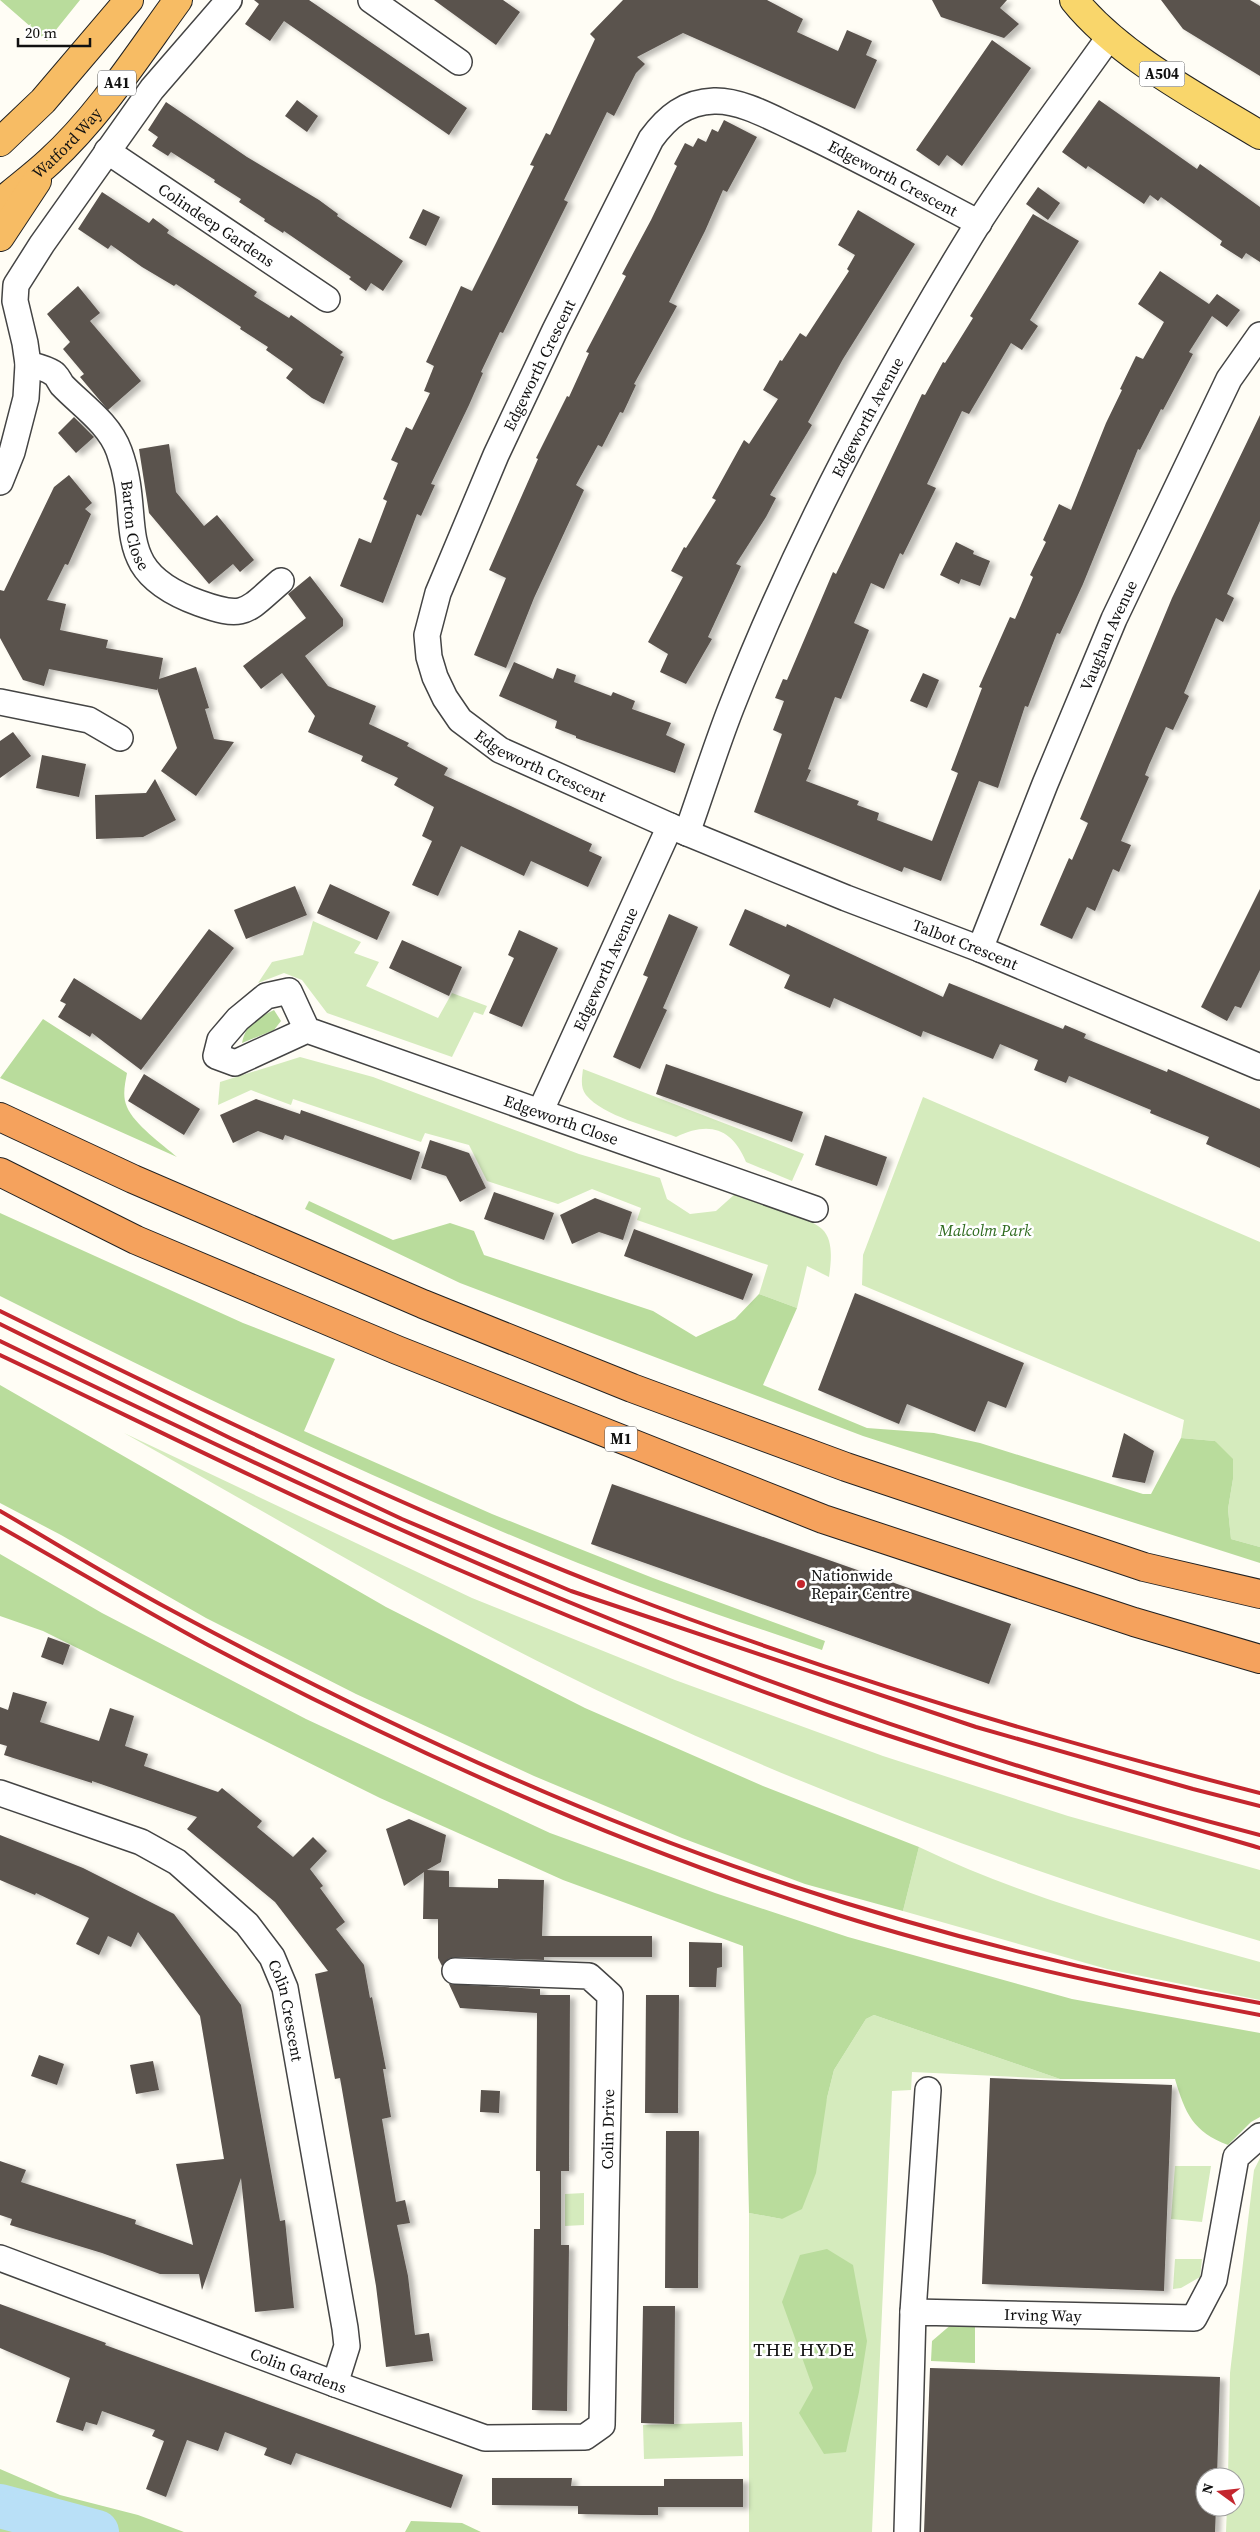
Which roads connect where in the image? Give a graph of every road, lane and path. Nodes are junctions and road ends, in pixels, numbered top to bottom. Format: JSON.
{"nodes":[{"id":1,"x":129,"y":0,"type":"edge"},
{"id":2,"x":178,"y":0,"type":"edge"},
{"id":3,"x":229,"y":0,"type":"edge"},
{"id":4,"x":371,"y":0,"type":"edge"},
{"id":5,"x":1074,"y":0,"type":"edge"},
{"id":6,"x":1110,"y":36,"type":"junction"},
{"id":7,"x":459,"y":62,"type":"dead end"},
{"id":8,"x":1260,"y":135,"type":"edge"},
{"id":9,"x":0,"y":142,"type":"edge"},
{"id":10,"x":107,"y":151,"type":"junction"},
{"id":11,"x":50,"y":161,"type":"junction"},
{"id":12,"x":0,"y":203,"type":"edge"},
{"id":13,"x":979,"y":223,"type":"junction"},
{"id":14,"x":0,"y":238,"type":"edge"},
{"id":15,"x":327,"y":299,"type":"dead end"},
{"id":16,"x":1260,"y":335,"type":"edge"},
{"id":17,"x":28,"y":364,"type":"junction"},
{"id":18,"x":0,"y":482,"type":"edge"},
{"id":19,"x":281,"y":581,"type":"dead end"},
{"id":20,"x":0,"y":702,"type":"edge"},
{"id":21,"x":120,"y":738,"type":"dead end"},
{"id":22,"x":678,"y":829,"type":"junction"},
{"id":23,"x":980,"y":948,"type":"junction"},
{"id":24,"x":307,"y":1030,"type":"dead end"},
{"id":25,"x":1260,"y":1067,"type":"edge"},
{"id":26,"x":541,"y":1110,"type":"junction"},
{"id":27,"x":0,"y":1117,"type":"edge"},
{"id":28,"x":0,"y":1172,"type":"edge"},
{"id":29,"x":816,"y":1209,"type":"dead end"},
{"id":30,"x":1260,"y":1594,"type":"edge"},
{"id":31,"x":1260,"y":1659,"type":"edge"},
{"id":32,"x":0,"y":1793,"type":"edge"},
{"id":33,"x":455,"y":1972,"type":"dead end"},
{"id":34,"x":928,"y":2090,"type":"dead end"},
{"id":35,"x":1260,"y":2136,"type":"edge"},
{"id":36,"x":0,"y":2258,"type":"edge"},
{"id":37,"x":913,"y":2312,"type":"junction"},
{"id":38,"x":335,"y":2384,"type":"junction"},
{"id":39,"x":602,"y":2425,"type":"joint"},
{"id":40,"x":906,"y":2532,"type":"edge"}],
"edges":[{"from":1,"to":9,"type":"highway","number":"A41"},
{"from":2,"to":11,"type":"highway","name":"Watford Way","number":"A41"},
{"from":3,"to":10,"type":"street"},
{"from":4,"to":7,"type":"street"},
{"from":5,"to":6,"type":"main road","number":"A504"},
{"from":6,"to":8,"type":"main road","number":"A504"},
{"from":6,"to":13,"type":"street","name":"Edgeworth Avenue"},
{"from":10,"to":15,"type":"street","name":"Colindeep Gardens"},
{"from":10,"to":17,"type":"street"},
{"from":11,"to":12,"type":"highway","name":"Watford Way","number":"A41"},
{"from":11,"to":14,"type":"highway"},
{"from":13,"to":22,"type":"street","name":"Edgeworth Avenue"},
{"from":13,"to":22,"type":"street","name":"Edgeworth Crescent"},
{"from":16,"to":23,"type":"street","name":"Vaughan Avenue"},
{"from":17,"to":18,"type":"street"},
{"from":17,"to":19,"type":"street","name":"Barton Close"},
{"from":20,"to":21,"type":"street"},
{"from":22,"to":23,"type":"street","name":"Talbot Crescent"},
{"from":22,"to":26,"type":"street","name":"Edgeworth Avenue"},
{"from":23,"to":25,"type":"street","name":"Talbot Crescent"},
{"from":24,"to":26,"type":"street","name":"Edgeworth Close"},
{"from":26,"to":29,"type":"street","name":"Edgeworth Close"},
{"from":27,"to":30,"type":"highway"},
{"from":28,"to":31,"type":"highway","number":"M1"},
{"from":32,"to":38,"type":"street","name":"Colin Crescent"},
{"from":33,"to":39,"type":"street","name":"Colin Drive"},
{"from":34,"to":37,"type":"street"},
{"from":35,"to":37,"type":"street","name":"Irving Way"},
{"from":36,"to":38,"type":"street","name":"Colin Gardens"},
{"from":37,"to":40,"type":"street"},
{"from":38,"to":39,"type":"street","name":"Colin Gardens"}]}
